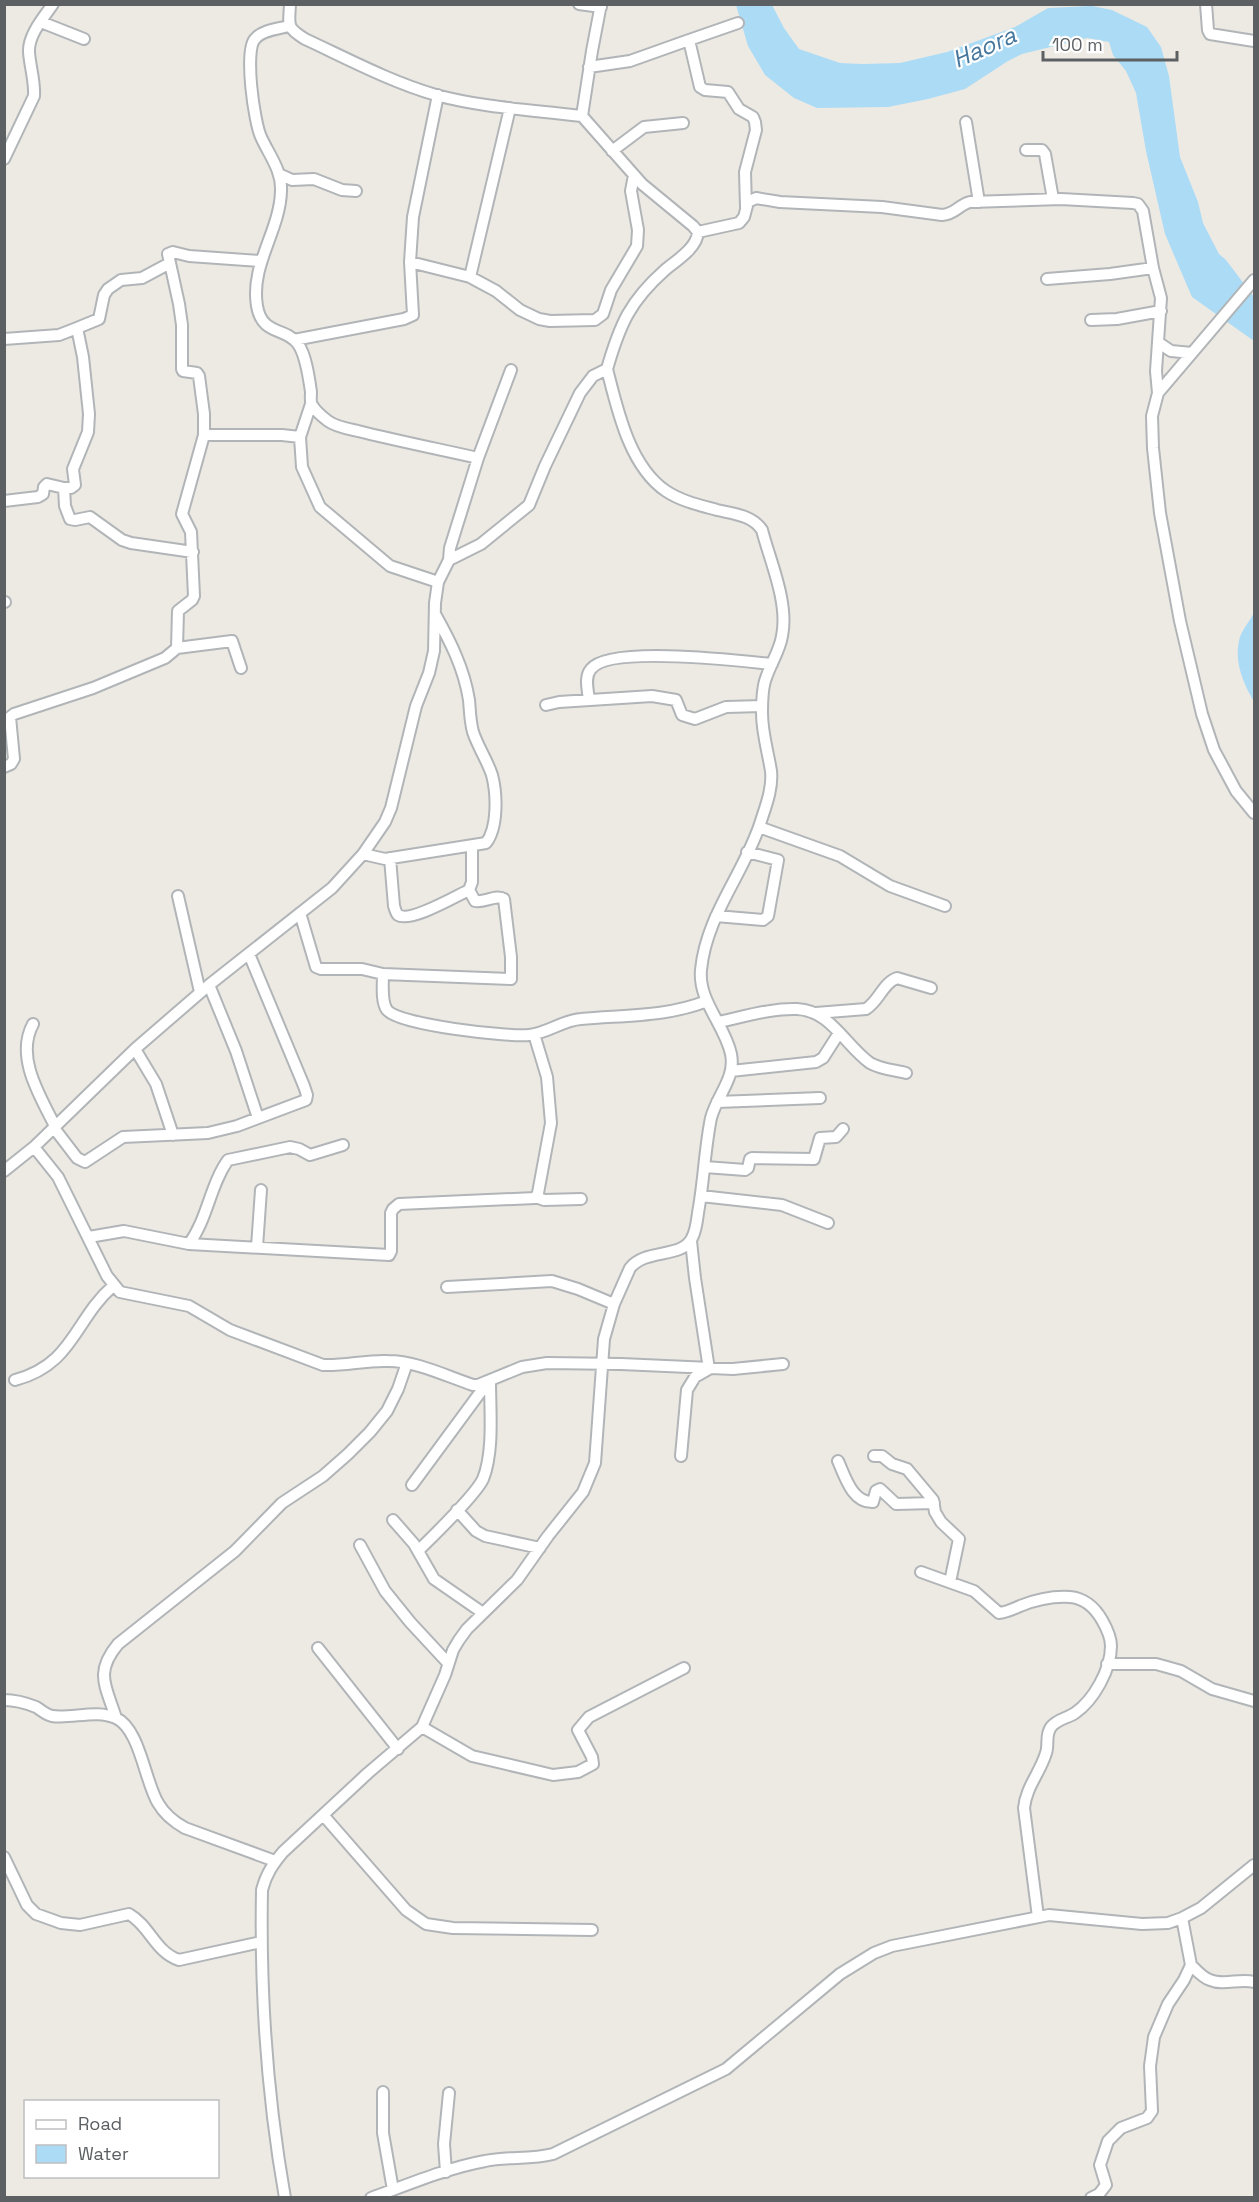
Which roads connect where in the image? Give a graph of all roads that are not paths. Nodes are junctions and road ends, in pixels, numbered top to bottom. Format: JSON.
{"nodes":[{"id":1,"x":53,"y":4,"type":"edge"},
{"id":2,"x":290,"y":4,"type":"edge"},
{"id":3,"x":579,"y":4,"type":"edge"},
{"id":4,"x":1206,"y":4,"type":"edge"},
{"id":5,"x":601,"y":6,"type":"edge"},
{"id":6,"x":41,"y":22,"type":"junction"},
{"id":7,"x":738,"y":23,"type":"dead end"},
{"id":8,"x":289,"y":26,"type":"junction"},
{"id":9,"x":84,"y":39,"type":"dead end"},
{"id":10,"x":689,"y":40,"type":"junction"},
{"id":11,"x":1254,"y":41,"type":"edge"},
{"id":12,"x":589,"y":67,"type":"junction"},
{"id":13,"x":438,"y":95,"type":"junction"},
{"id":14,"x":510,"y":108,"type":"junction"},
{"id":15,"x":582,"y":116,"type":"junction"},
{"id":16,"x":966,"y":122,"type":"dead end"},
{"id":17,"x":683,"y":123,"type":"dead end"},
{"id":18,"x":1026,"y":150,"type":"dead end"},
{"id":19,"x":612,"y":151,"type":"junction"},
{"id":20,"x":4,"y":159,"type":"edge"},
{"id":21,"x":279,"y":174,"type":"junction"},
{"id":22,"x":634,"y":175,"type":"junction"},
{"id":23,"x":356,"y":191,"type":"dead end"},
{"id":24,"x":1053,"y":199,"type":"junction"},
{"id":25,"x":979,"y":202,"type":"junction"},
{"id":26,"x":746,"y":207,"type":"junction"},
{"id":27,"x":698,"y":232,"type":"junction"},
{"id":28,"x":260,"y":261,"type":"junction"},
{"id":29,"x":410,"y":262,"type":"junction"},
{"id":30,"x":170,"y":263,"type":"junction"},
{"id":31,"x":1153,"y":268,"type":"junction"},
{"id":32,"x":470,"y":277,"type":"junction"},
{"id":33,"x":1047,"y":279,"type":"dead end"},
{"id":34,"x":1254,"y":280,"type":"edge"},
{"id":35,"x":1161,"y":311,"type":"junction"},
{"id":36,"x":1091,"y":320,"type":"dead end"},
{"id":37,"x":76,"y":328,"type":"junction"},
{"id":38,"x":4,"y":339,"type":"edge"},
{"id":39,"x":294,"y":340,"type":"junction"},
{"id":40,"x":1159,"y":343,"type":"junction"},
{"id":41,"x":1194,"y":350,"type":"junction"},
{"id":42,"x":607,"y":369,"type":"junction"},
{"id":43,"x":511,"y":370,"type":"dead end"},
{"id":44,"x":1158,"y":393,"type":"junction"},
{"id":45,"x":311,"y":404,"type":"junction"},
{"id":46,"x":204,"y":435,"type":"junction"},
{"id":47,"x":300,"y":437,"type":"junction"},
{"id":48,"x":478,"y":459,"type":"junction"},
{"id":49,"x":64,"y":488,"type":"junction"},
{"id":50,"x":4,"y":501,"type":"edge"},
{"id":51,"x":193,"y":552,"type":"junction"},
{"id":52,"x":450,"y":560,"type":"junction"},
{"id":53,"x":438,"y":582,"type":"junction"},
{"id":54,"x":435,"y":614,"type":"junction"},
{"id":55,"x":177,"y":648,"type":"junction"},
{"id":56,"x":772,"y":664,"type":"junction"},
{"id":57,"x":241,"y":668,"type":"dead end"},
{"id":58,"x":589,"y":700,"type":"junction"},
{"id":59,"x":546,"y":705,"type":"dead end"},
{"id":60,"x":762,"y":706,"type":"junction"},
{"id":61,"x":4,"y":767,"type":"edge"},
{"id":62,"x":1254,"y":813,"type":"edge"},
{"id":63,"x":759,"y":827,"type":"junction"},
{"id":64,"x":472,"y":846,"type":"junction"},
{"id":65,"x":747,"y":852,"type":"junction"},
{"id":66,"x":363,"y":854,"type":"junction"},
{"id":67,"x":390,"y":858,"type":"junction"},
{"id":68,"x":469,"y":890,"type":"junction"},
{"id":69,"x":178,"y":896,"type":"dead end"},
{"id":70,"x":945,"y":906,"type":"dead end"},
{"id":71,"x":300,"y":913,"type":"junction"},
{"id":72,"x":716,"y":916,"type":"junction"},
{"id":73,"x":249,"y":954,"type":"junction"},
{"id":74,"x":383,"y":974,"type":"junction"},
{"id":75,"x":205,"y":988,"type":"junction"},
{"id":76,"x":931,"y":988,"type":"dead end"},
{"id":77,"x":707,"y":1001,"type":"junction"},
{"id":78,"x":816,"y":1013,"type":"junction"},
{"id":79,"x":718,"y":1022,"type":"junction"},
{"id":80,"x":33,"y":1024,"type":"dead end"},
{"id":81,"x":838,"y":1033,"type":"junction"},
{"id":82,"x":534,"y":1034,"type":"junction"},
{"id":83,"x":135,"y":1049,"type":"junction"},
{"id":84,"x":731,"y":1071,"type":"junction"},
{"id":85,"x":906,"y":1073,"type":"dead end"},
{"id":86,"x":820,"y":1098,"type":"dead end"},
{"id":87,"x":717,"y":1102,"type":"junction"},
{"id":88,"x":258,"y":1118,"type":"junction"},
{"id":89,"x":54,"y":1127,"type":"junction"},
{"id":90,"x":843,"y":1129,"type":"dead end"},
{"id":91,"x":173,"y":1135,"type":"junction"},
{"id":92,"x":343,"y":1145,"type":"dead end"},
{"id":93,"x":34,"y":1147,"type":"junction"},
{"id":94,"x":6,"y":1167,"type":"edge"},
{"id":95,"x":705,"y":1167,"type":"junction"},
{"id":96,"x":261,"y":1190,"type":"dead end"},
{"id":97,"x":701,"y":1196,"type":"junction"},
{"id":98,"x":536,"y":1197,"type":"junction"},
{"id":99,"x":581,"y":1199,"type":"dead end"},
{"id":100,"x":828,"y":1223,"type":"dead end"},
{"id":101,"x":89,"y":1237,"type":"junction"},
{"id":102,"x":691,"y":1240,"type":"junction"},
{"id":103,"x":189,"y":1244,"type":"junction"},
{"id":104,"x":257,"y":1247,"type":"junction"},
{"id":105,"x":113,"y":1286,"type":"junction"},
{"id":106,"x":447,"y":1287,"type":"dead end"},
{"id":107,"x":614,"y":1304,"type":"junction"},
{"id":108,"x":407,"y":1363,"type":"junction"},
{"id":109,"x":601,"y":1364,"type":"junction"},
{"id":110,"x":783,"y":1364,"type":"dead end"},
{"id":111,"x":708,"y":1369,"type":"junction"},
{"id":112,"x":15,"y":1380,"type":"dead end"},
{"id":113,"x":487,"y":1383,"type":"junction"},
{"id":114,"x":681,"y":1456,"type":"dead end"},
{"id":115,"x":874,"y":1456,"type":"dead end"},
{"id":116,"x":838,"y":1461,"type":"dead end"},
{"id":117,"x":412,"y":1485,"type":"dead end"},
{"id":118,"x":934,"y":1503,"type":"junction"},
{"id":119,"x":457,"y":1510,"type":"junction"},
{"id":120,"x":393,"y":1520,"type":"dead end"},
{"id":121,"x":360,"y":1545,"type":"dead end"},
{"id":122,"x":540,"y":1548,"type":"junction"},
{"id":123,"x":418,"y":1551,"type":"junction"},
{"id":124,"x":921,"y":1572,"type":"dead end"},
{"id":125,"x":950,"y":1582,"type":"junction"},
{"id":126,"x":483,"y":1613,"type":"junction"},
{"id":127,"x":318,"y":1648,"type":"dead end"},
{"id":128,"x":448,"y":1663,"type":"junction"},
{"id":129,"x":1107,"y":1664,"type":"junction"},
{"id":130,"x":684,"y":1668,"type":"dead end"},
{"id":131,"x":4,"y":1700,"type":"edge"},
{"id":132,"x":1254,"y":1701,"type":"edge"},
{"id":133,"x":116,"y":1718,"type":"junction"},
{"id":134,"x":422,"y":1727,"type":"junction"},
{"id":135,"x":398,"y":1749,"type":"junction"},
{"id":136,"x":324,"y":1816,"type":"junction"},
{"id":137,"x":4,"y":1857,"type":"edge"},
{"id":138,"x":275,"y":1861,"type":"junction"},
{"id":139,"x":1254,"y":1865,"type":"edge"},
{"id":140,"x":1038,"y":1917,"type":"junction"},
{"id":141,"x":1182,"y":1918,"type":"junction"},
{"id":142,"x":592,"y":1930,"type":"dead end"},
{"id":143,"x":261,"y":1942,"type":"junction"},
{"id":144,"x":1191,"y":1965,"type":"junction"},
{"id":145,"x":1254,"y":1982,"type":"edge"},
{"id":146,"x":383,"y":2092,"type":"dead end"},
{"id":147,"x":449,"y":2093,"type":"dead end"},
{"id":148,"x":446,"y":2172,"type":"junction"},
{"id":149,"x":393,"y":2190,"type":"junction"},
{"id":150,"x":285,"y":2198,"type":"edge"},
{"id":151,"x":371,"y":2198,"type":"edge"},
{"id":152,"x":1091,"y":2198,"type":"edge"}],
"edges":[{"from":1,"to":6,"type":"street"},
{"from":2,"to":8,"type":"street"},
{"from":3,"to":5,"type":"street"},
{"from":4,"to":11,"type":"street"},
{"from":5,"to":12,"type":"street"},
{"from":6,"to":9,"type":"street"},
{"from":6,"to":20,"type":"street"},
{"from":7,"to":10,"type":"street"},
{"from":8,"to":13,"type":"street"},
{"from":8,"to":21,"type":"street"},
{"from":10,"to":12,"type":"street"},
{"from":10,"to":26,"type":"street"},
{"from":12,"to":15,"type":"street"},
{"from":13,"to":14,"type":"street"},
{"from":13,"to":29,"type":"street"},
{"from":14,"to":15,"type":"street"},
{"from":14,"to":32,"type":"street"},
{"from":15,"to":19,"type":"street"},
{"from":16,"to":25,"type":"street"},
{"from":17,"to":19,"type":"street"},
{"from":18,"to":24,"type":"street"},
{"from":19,"to":22,"type":"street"},
{"from":21,"to":23,"type":"street"},
{"from":21,"to":28,"type":"street"},
{"from":22,"to":27,"type":"street"},
{"from":22,"to":32,"type":"street"},
{"from":24,"to":25,"type":"street"},
{"from":24,"to":31,"type":"street"},
{"from":25,"to":26,"type":"street"},
{"from":26,"to":27,"type":"street"},
{"from":27,"to":42,"type":"street"},
{"from":28,"to":30,"type":"street"},
{"from":28,"to":39,"type":"street"},
{"from":29,"to":32,"type":"street"},
{"from":29,"to":39,"type":"street"},
{"from":30,"to":37,"type":"street"},
{"from":30,"to":46,"type":"street"},
{"from":31,"to":33,"type":"street"},
{"from":31,"to":35,"type":"street"},
{"from":34,"to":41,"type":"street"},
{"from":35,"to":36,"type":"street"},
{"from":35,"to":40,"type":"street"},
{"from":37,"to":38,"type":"street"},
{"from":37,"to":49,"type":"street"},
{"from":39,"to":45,"type":"street"},
{"from":40,"to":41,"type":"street"},
{"from":40,"to":44,"type":"street"},
{"from":41,"to":44,"type":"street"},
{"from":42,"to":52,"type":"street"},
{"from":42,"to":56,"type":"street"},
{"from":43,"to":48,"type":"street"},
{"from":44,"to":62,"type":"street"},
{"from":45,"to":47,"type":"street"},
{"from":45,"to":48,"type":"street"},
{"from":46,"to":47,"type":"street"},
{"from":46,"to":51,"type":"street"},
{"from":47,"to":53,"type":"street"},
{"from":48,"to":52,"type":"street"},
{"from":49,"to":50,"type":"street"},
{"from":49,"to":51,"type":"street"},
{"from":51,"to":55,"type":"street"},
{"from":52,"to":53,"type":"street"},
{"from":53,"to":54,"type":"street"},
{"from":54,"to":64,"type":"street"},
{"from":54,"to":66,"type":"street"},
{"from":55,"to":57,"type":"street"},
{"from":55,"to":61,"type":"street"},
{"from":56,"to":58,"type":"street"},
{"from":56,"to":60,"type":"street"},
{"from":58,"to":59,"type":"street"},
{"from":58,"to":60,"type":"street"},
{"from":60,"to":63,"type":"street"},
{"from":63,"to":65,"type":"street"},
{"from":63,"to":70,"type":"street"},
{"from":64,"to":67,"type":"street"},
{"from":64,"to":68,"type":"street"},
{"from":65,"to":72,"type":"street"},
{"from":65,"to":72,"type":"street"},
{"from":66,"to":67,"type":"street"},
{"from":66,"to":71,"type":"street"},
{"from":67,"to":68,"type":"street"},
{"from":68,"to":74,"type":"street"},
{"from":69,"to":75,"type":"street"},
{"from":71,"to":73,"type":"street"},
{"from":71,"to":74,"type":"street"},
{"from":72,"to":77,"type":"street"},
{"from":73,"to":75,"type":"street"},
{"from":73,"to":88,"type":"street"},
{"from":74,"to":82,"type":"street"},
{"from":75,"to":83,"type":"street"},
{"from":75,"to":88,"type":"street"},
{"from":76,"to":78,"type":"street"},
{"from":77,"to":79,"type":"street"},
{"from":77,"to":82,"type":"street"},
{"from":78,"to":79,"type":"street"},
{"from":78,"to":81,"type":"street"},
{"from":79,"to":84,"type":"street"},
{"from":80,"to":89,"type":"street"},
{"from":81,"to":84,"type":"street"},
{"from":81,"to":85,"type":"street"},
{"from":82,"to":98,"type":"street"},
{"from":83,"to":89,"type":"street"},
{"from":83,"to":91,"type":"street"},
{"from":84,"to":87,"type":"street"},
{"from":86,"to":87,"type":"street"},
{"from":87,"to":95,"type":"street"},
{"from":88,"to":91,"type":"street"},
{"from":89,"to":91,"type":"street"},
{"from":89,"to":93,"type":"street"},
{"from":90,"to":95,"type":"street"},
{"from":92,"to":103,"type":"street"},
{"from":93,"to":94,"type":"street"},
{"from":93,"to":101,"type":"street"},
{"from":95,"to":97,"type":"street"},
{"from":96,"to":104,"type":"street"},
{"from":97,"to":100,"type":"street"},
{"from":97,"to":102,"type":"street"},
{"from":98,"to":99,"type":"street"},
{"from":98,"to":104,"type":"street"},
{"from":101,"to":103,"type":"street"},
{"from":101,"to":105,"type":"street"},
{"from":102,"to":107,"type":"street"},
{"from":102,"to":111,"type":"street"},
{"from":103,"to":104,"type":"street"},
{"from":105,"to":108,"type":"street"},
{"from":105,"to":112,"type":"street"},
{"from":106,"to":107,"type":"street"},
{"from":107,"to":109,"type":"street"},
{"from":108,"to":113,"type":"street"},
{"from":108,"to":133,"type":"street"},
{"from":109,"to":111,"type":"street"},
{"from":109,"to":113,"type":"street"},
{"from":109,"to":122,"type":"street"},
{"from":110,"to":111,"type":"street"},
{"from":111,"to":114,"type":"street"},
{"from":113,"to":117,"type":"street"},
{"from":113,"to":119,"type":"street"},
{"from":115,"to":118,"type":"street"},
{"from":116,"to":118,"type":"street"},
{"from":118,"to":125,"type":"street"},
{"from":119,"to":122,"type":"street"},
{"from":119,"to":123,"type":"street"},
{"from":120,"to":123,"type":"street"},
{"from":121,"to":128,"type":"street"},
{"from":122,"to":126,"type":"street"},
{"from":123,"to":126,"type":"street"},
{"from":124,"to":125,"type":"street"},
{"from":125,"to":129,"type":"street"},
{"from":126,"to":128,"type":"street"},
{"from":127,"to":135,"type":"street"},
{"from":128,"to":134,"type":"street"},
{"from":129,"to":132,"type":"street"},
{"from":129,"to":140,"type":"street"},
{"from":130,"to":134,"type":"street"},
{"from":131,"to":133,"type":"street"},
{"from":133,"to":138,"type":"street"},
{"from":134,"to":135,"type":"street"},
{"from":135,"to":136,"type":"street"},
{"from":136,"to":138,"type":"street"},
{"from":136,"to":142,"type":"street"},
{"from":137,"to":143,"type":"street"},
{"from":138,"to":143,"type":"street"},
{"from":139,"to":141,"type":"street"},
{"from":140,"to":141,"type":"street"},
{"from":140,"to":148,"type":"street"},
{"from":141,"to":144,"type":"street"},
{"from":143,"to":150,"type":"street"},
{"from":144,"to":145,"type":"street"},
{"from":144,"to":152,"type":"street"},
{"from":146,"to":149,"type":"street"},
{"from":147,"to":148,"type":"street"},
{"from":148,"to":149,"type":"street"},
{"from":149,"to":151,"type":"street"}]}
